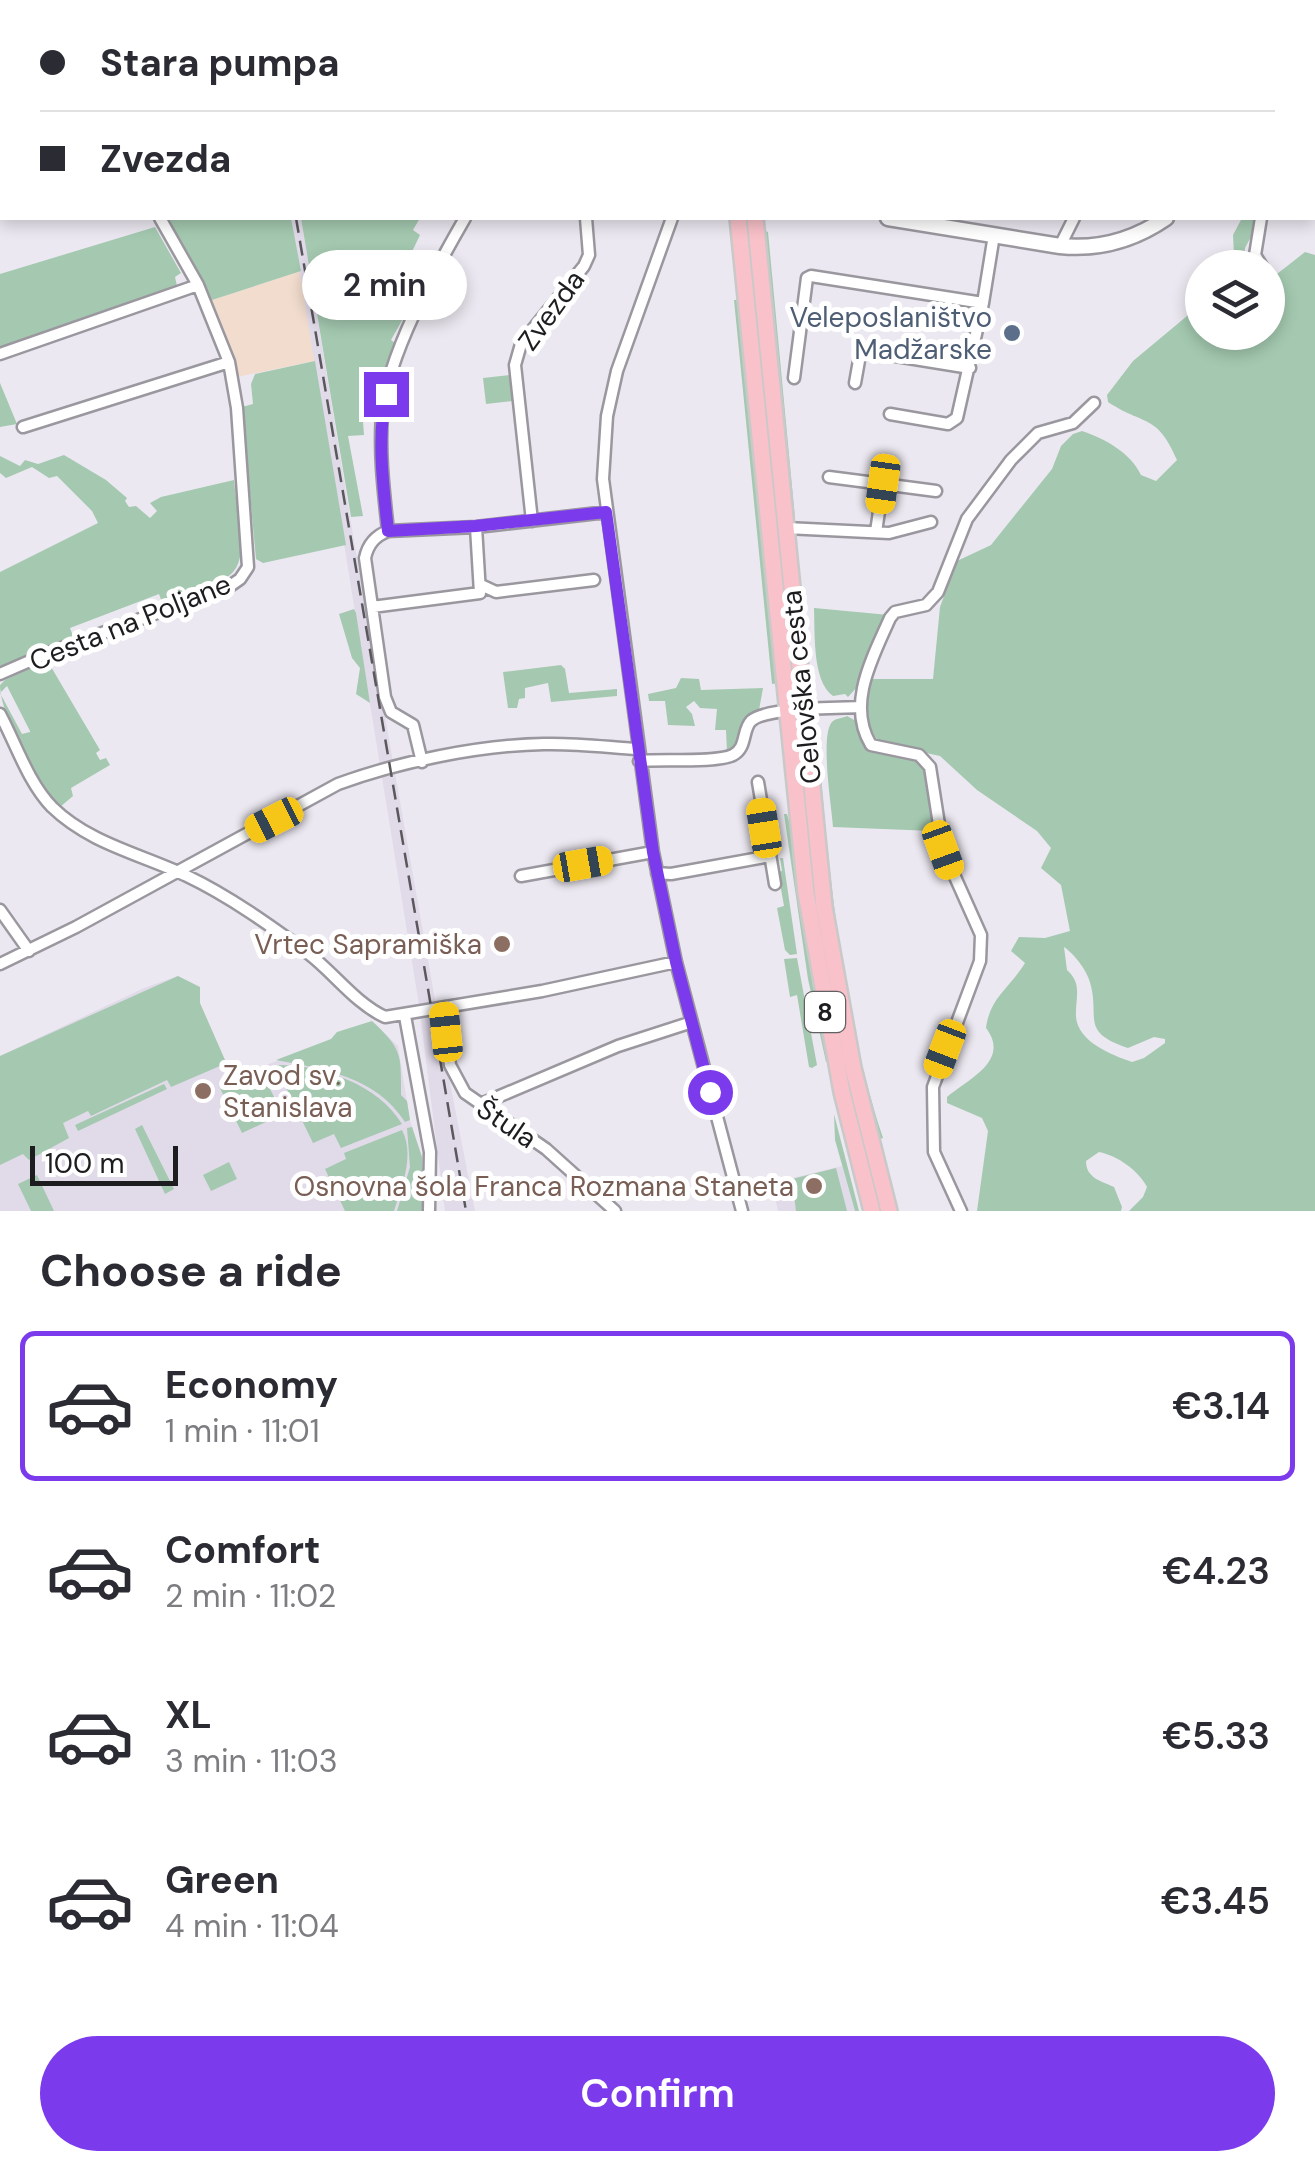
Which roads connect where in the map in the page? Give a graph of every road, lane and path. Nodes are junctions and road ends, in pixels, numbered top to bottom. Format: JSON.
{"nodes":[{"id":1,"x":161,"y":220,"type":"edge"},
{"id":2,"x":464,"y":220,"type":"edge"},
{"id":3,"x":586,"y":220,"type":"edge"},
{"id":4,"x":671,"y":220,"type":"edge"},
{"id":5,"x":738,"y":220,"type":"edge"},
{"id":6,"x":755,"y":220,"type":"edge"},
{"id":7,"x":900,"y":220,"type":"edge"},
{"id":8,"x":1073,"y":220,"type":"edge"},
{"id":9,"x":1163,"y":220,"type":"edge"},
{"id":10,"x":1260,"y":220,"type":"edge"},
{"id":11,"x":994,"y":235,"type":"junction"},
{"id":12,"x":1060,"y":246,"type":"junction"},
{"id":13,"x":1257,"y":250,"type":"edge"},
{"id":14,"x":198,"y":285,"type":"junction"},
{"id":15,"x":983,"y":303,"type":"junction"},
{"id":16,"x":0,"y":354,"type":"edge"},
{"id":17,"x":229,"y":362,"type":"junction"},
{"id":18,"x":970,"y":368,"type":"junction"},
{"id":19,"x":794,"y":378,"type":"dead end"},
{"id":20,"x":855,"y":383,"type":"dead end"},
{"id":21,"x":1094,"y":403,"type":"dead end"},
{"id":22,"x":890,"y":414,"type":"dead end"},
{"id":23,"x":23,"y":427,"type":"dead end"},
{"id":24,"x":829,"y":476,"type":"dead end"},
{"id":25,"x":883,"y":484,"type":"junction"},
{"id":26,"x":936,"y":490,"type":"dead end"},
{"id":27,"x":606,"y":512,"type":"junction"},
{"id":28,"x":532,"y":521,"type":"junction"},
{"id":29,"x":931,"y":522,"type":"dead end"},
{"id":30,"x":476,"y":526,"type":"junction"},
{"id":31,"x":786,"y":528,"type":"junction"},
{"id":32,"x":388,"y":531,"type":"junction"},
{"id":33,"x":876,"y":532,"type":"junction"},
{"id":34,"x":594,"y":580,"type":"dead end"},
{"id":35,"x":481,"y":585,"type":"junction"},
{"id":36,"x":372,"y":606,"type":"junction"},
{"id":37,"x":0,"y":674,"type":"edge"},
{"id":38,"x":860,"y":708,"type":"junction"},
{"id":39,"x":804,"y":710,"type":"junction"},
{"id":40,"x":786,"y":711,"type":"junction"},
{"id":41,"x":0,"y":714,"type":"edge"},
{"id":42,"x":638,"y":755,"type":"junction"},
{"id":43,"x":422,"y":762,"type":"junction"},
{"id":44,"x":758,"y":782,"type":"dead end"},
{"id":45,"x":653,"y":852,"type":"junction"},
{"id":46,"x":770,"y":856,"type":"junction"},
{"id":47,"x":175,"y":872,"type":"junction"},
{"id":48,"x":657,"y":873,"type":"junction"},
{"id":49,"x":522,"y":876,"type":"dead end"},
{"id":50,"x":775,"y":884,"type":"dead end"},
{"id":51,"x":0,"y":910,"type":"edge"},
{"id":52,"x":29,"y":951,"type":"junction"},
{"id":53,"x":676,"y":962,"type":"junction"},
{"id":54,"x":0,"y":964,"type":"edge"},
{"id":55,"x":443,"y":1009,"type":"junction"},
{"id":56,"x":405,"y":1016,"type":"junction"},
{"id":57,"x":692,"y":1022,"type":"junction"},
{"id":58,"x":481,"y":1104,"type":"junction"},
{"id":59,"x":429,"y":1211,"type":"edge"},
{"id":60,"x":615,"y":1211,"type":"edge"},
{"id":61,"x":742,"y":1211,"type":"edge"},
{"id":62,"x":872,"y":1211,"type":"edge"},
{"id":63,"x":890,"y":1211,"type":"edge"},
{"id":64,"x":961,"y":1211,"type":"edge"}],
"edges":[{"from":1,"to":14,"type":"street","name":"Cesta na Poljane"},
{"from":2,"to":32,"type":"street"},
{"from":3,"to":28,"type":"street","name":"Zvezda"},
{"from":4,"to":27,"type":"street"},
{"from":5,"to":40,"type":"main road","name":"Celovška cesta","number":"8"},
{"from":6,"to":31,"type":"main road","name":"Celovška cesta","number":"8"},
{"from":7,"to":11,"type":"street"},
{"from":8,"to":12,"type":"street"},
{"from":9,"to":12,"type":"street"},
{"from":10,"to":13,"type":"street"},
{"from":11,"to":12,"type":"street"},
{"from":11,"to":15,"type":"street"},
{"from":14,"to":16,"type":"street"},
{"from":14,"to":17,"type":"street","name":"Cesta na Poljane"},
{"from":15,"to":18,"type":"street"},
{"from":15,"to":19,"type":"street"},
{"from":17,"to":23,"type":"street"},
{"from":17,"to":37,"type":"street","name":"Cesta na Poljane"},
{"from":18,"to":20,"type":"street"},
{"from":18,"to":22,"type":"street"},
{"from":21,"to":38,"type":"street"},
{"from":24,"to":25,"type":"street"},
{"from":25,"to":26,"type":"street"},
{"from":25,"to":33,"type":"street"},
{"from":27,"to":28,"type":"street"},
{"from":27,"to":42,"type":"street"},
{"from":28,"to":30,"type":"street"},
{"from":29,"to":33,"type":"street"},
{"from":30,"to":32,"type":"street"},
{"from":30,"to":35,"type":"street"},
{"from":31,"to":33,"type":"street"},
{"from":31,"to":39,"type":"main road","name":"Celovška cesta","number":"8"},
{"from":32,"to":36,"type":"street"},
{"from":34,"to":35,"type":"street"},
{"from":35,"to":36,"type":"street"},
{"from":36,"to":43,"type":"street"},
{"from":38,"to":39,"type":"street"},
{"from":38,"to":64,"type":"street"},
{"from":39,"to":40,"type":"street"},
{"from":39,"to":63,"type":"main road","name":"Celovška cesta","number":"8"},
{"from":40,"to":42,"type":"street"},
{"from":40,"to":62,"type":"main road","name":"Celovška cesta","number":"8"},
{"from":41,"to":47,"type":"street"},
{"from":42,"to":43,"type":"street"},
{"from":42,"to":45,"type":"street"},
{"from":43,"to":47,"type":"street"},
{"from":44,"to":46,"type":"street"},
{"from":45,"to":48,"type":"street"},
{"from":45,"to":49,"type":"street"},
{"from":46,"to":48,"type":"street"},
{"from":46,"to":50,"type":"street"},
{"from":47,"to":52,"type":"street"},
{"from":47,"to":56,"type":"street"},
{"from":48,"to":53,"type":"street"},
{"from":51,"to":52,"type":"street"},
{"from":52,"to":54,"type":"street"},
{"from":53,"to":55,"type":"street"},
{"from":53,"to":57,"type":"street"},
{"from":55,"to":56,"type":"street"},
{"from":55,"to":58,"type":"street","name":"Štula"},
{"from":56,"to":59,"type":"street"},
{"from":57,"to":58,"type":"street"},
{"from":57,"to":61,"type":"street"},
{"from":58,"to":60,"type":"street","name":"Štula"}]}
